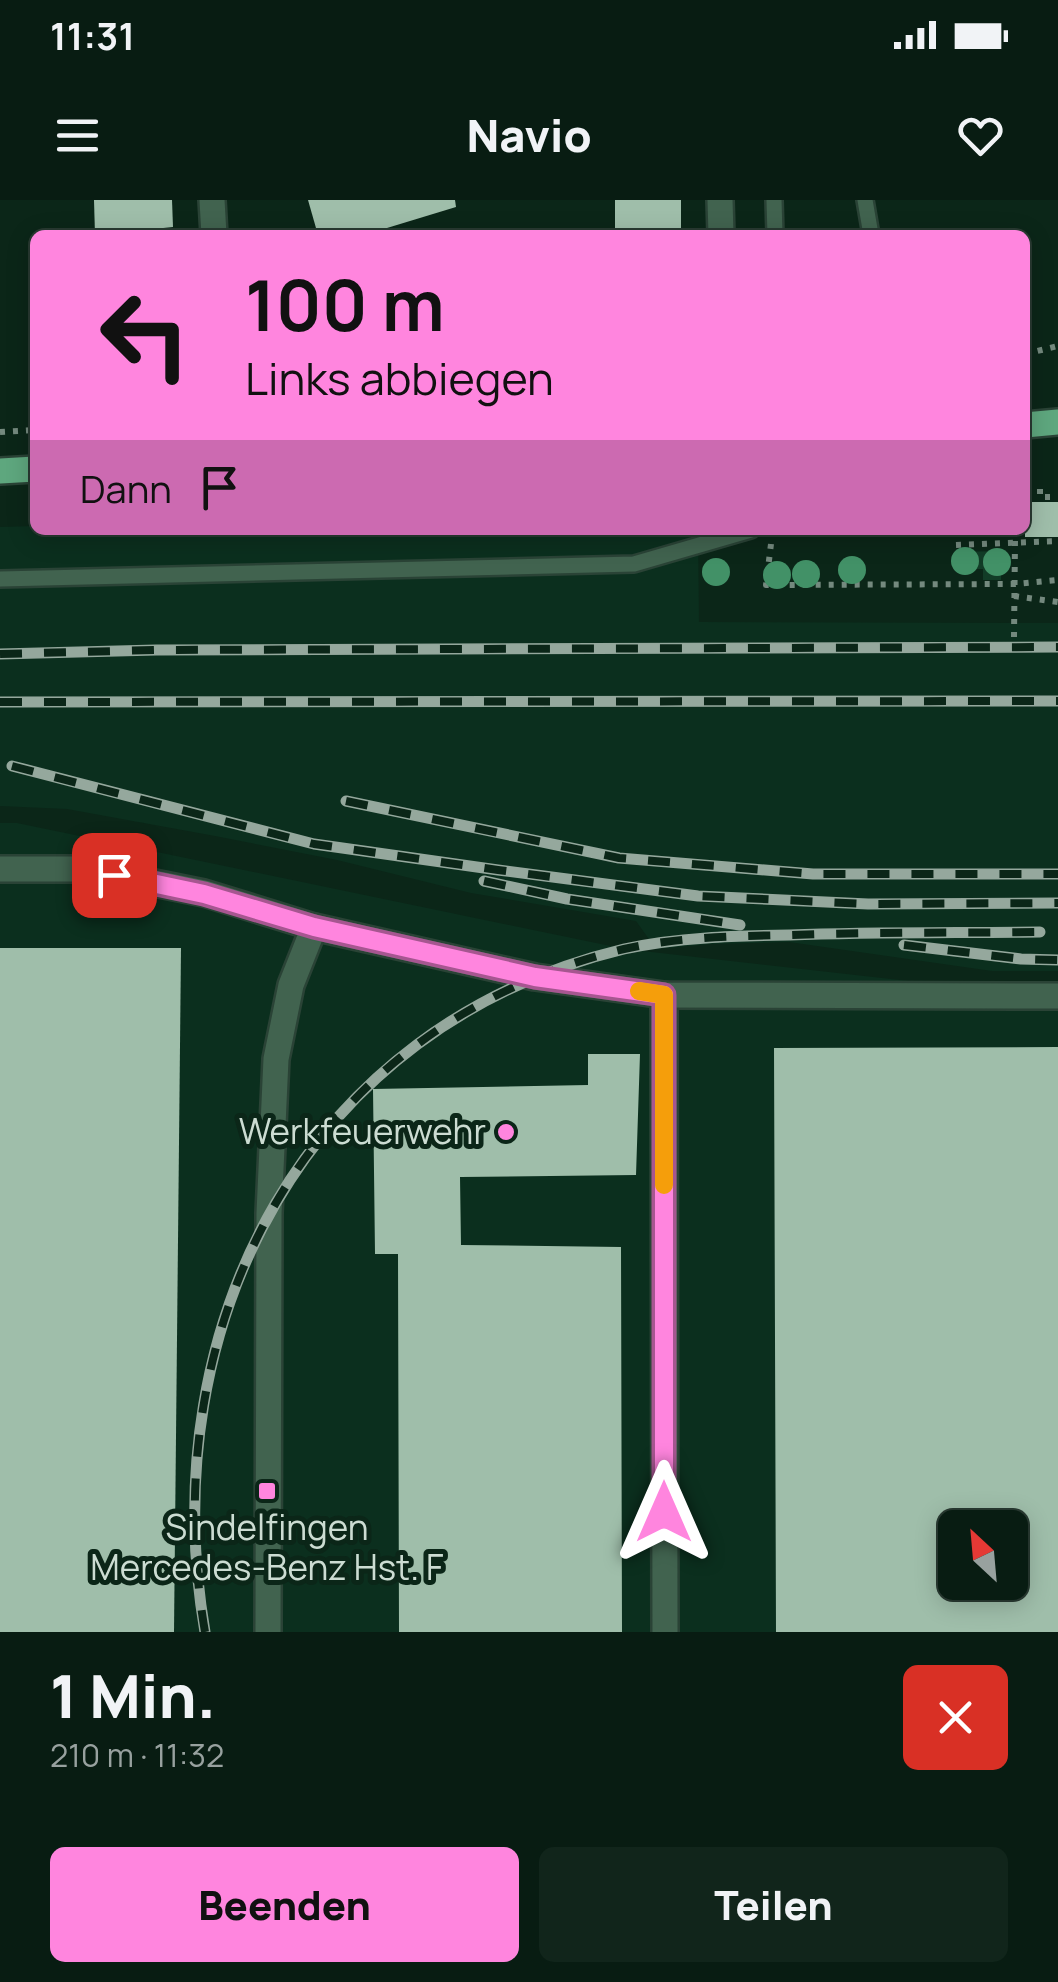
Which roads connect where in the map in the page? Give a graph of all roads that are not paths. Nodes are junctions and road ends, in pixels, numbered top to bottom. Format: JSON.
{"nodes":[{"id":1,"x":212,"y":200,"type":"edge"},
{"id":2,"x":720,"y":200,"type":"edge"},
{"id":3,"x":774,"y":200,"type":"edge"},
{"id":4,"x":865,"y":200,"type":"edge"},
{"id":5,"x":214,"y":230,"type":"edge"},
{"id":6,"x":720,"y":230,"type":"edge"},
{"id":7,"x":775,"y":230,"type":"edge"},
{"id":8,"x":870,"y":230,"type":"edge"},
{"id":9,"x":1058,"y":422,"type":"edge"},
{"id":10,"x":1030,"y":425,"type":"edge"},
{"id":11,"x":30,"y":469,"type":"edge"},
{"id":12,"x":0,"y":471,"type":"edge"},
{"id":13,"x":735,"y":535,"type":"edge"},
{"id":14,"x":0,"y":580,"type":"edge"},
{"id":15,"x":0,"y":869,"type":"edge"},
{"id":16,"x":314,"y":927,"type":"junction"},
{"id":17,"x":664,"y":995,"type":"junction"},
{"id":18,"x":1058,"y":996,"type":"edge"},
{"id":19,"x":268,"y":1632,"type":"edge"},
{"id":20,"x":665,"y":1632,"type":"edge"}],
"edges":[{"from":1,"to":5,"type":"street"},
{"from":2,"to":6,"type":"street"},
{"from":3,"to":7,"type":"lane"},
{"from":4,"to":8,"type":"lane"},
{"from":9,"to":10,"type":"main road"},
{"from":11,"to":12,"type":"main road"},
{"from":13,"to":14,"type":"lane"},
{"from":15,"to":16,"type":"street"},
{"from":16,"to":17,"type":"street"},
{"from":16,"to":19,"type":"street"},
{"from":17,"to":18,"type":"street"},
{"from":17,"to":20,"type":"street"}]}
